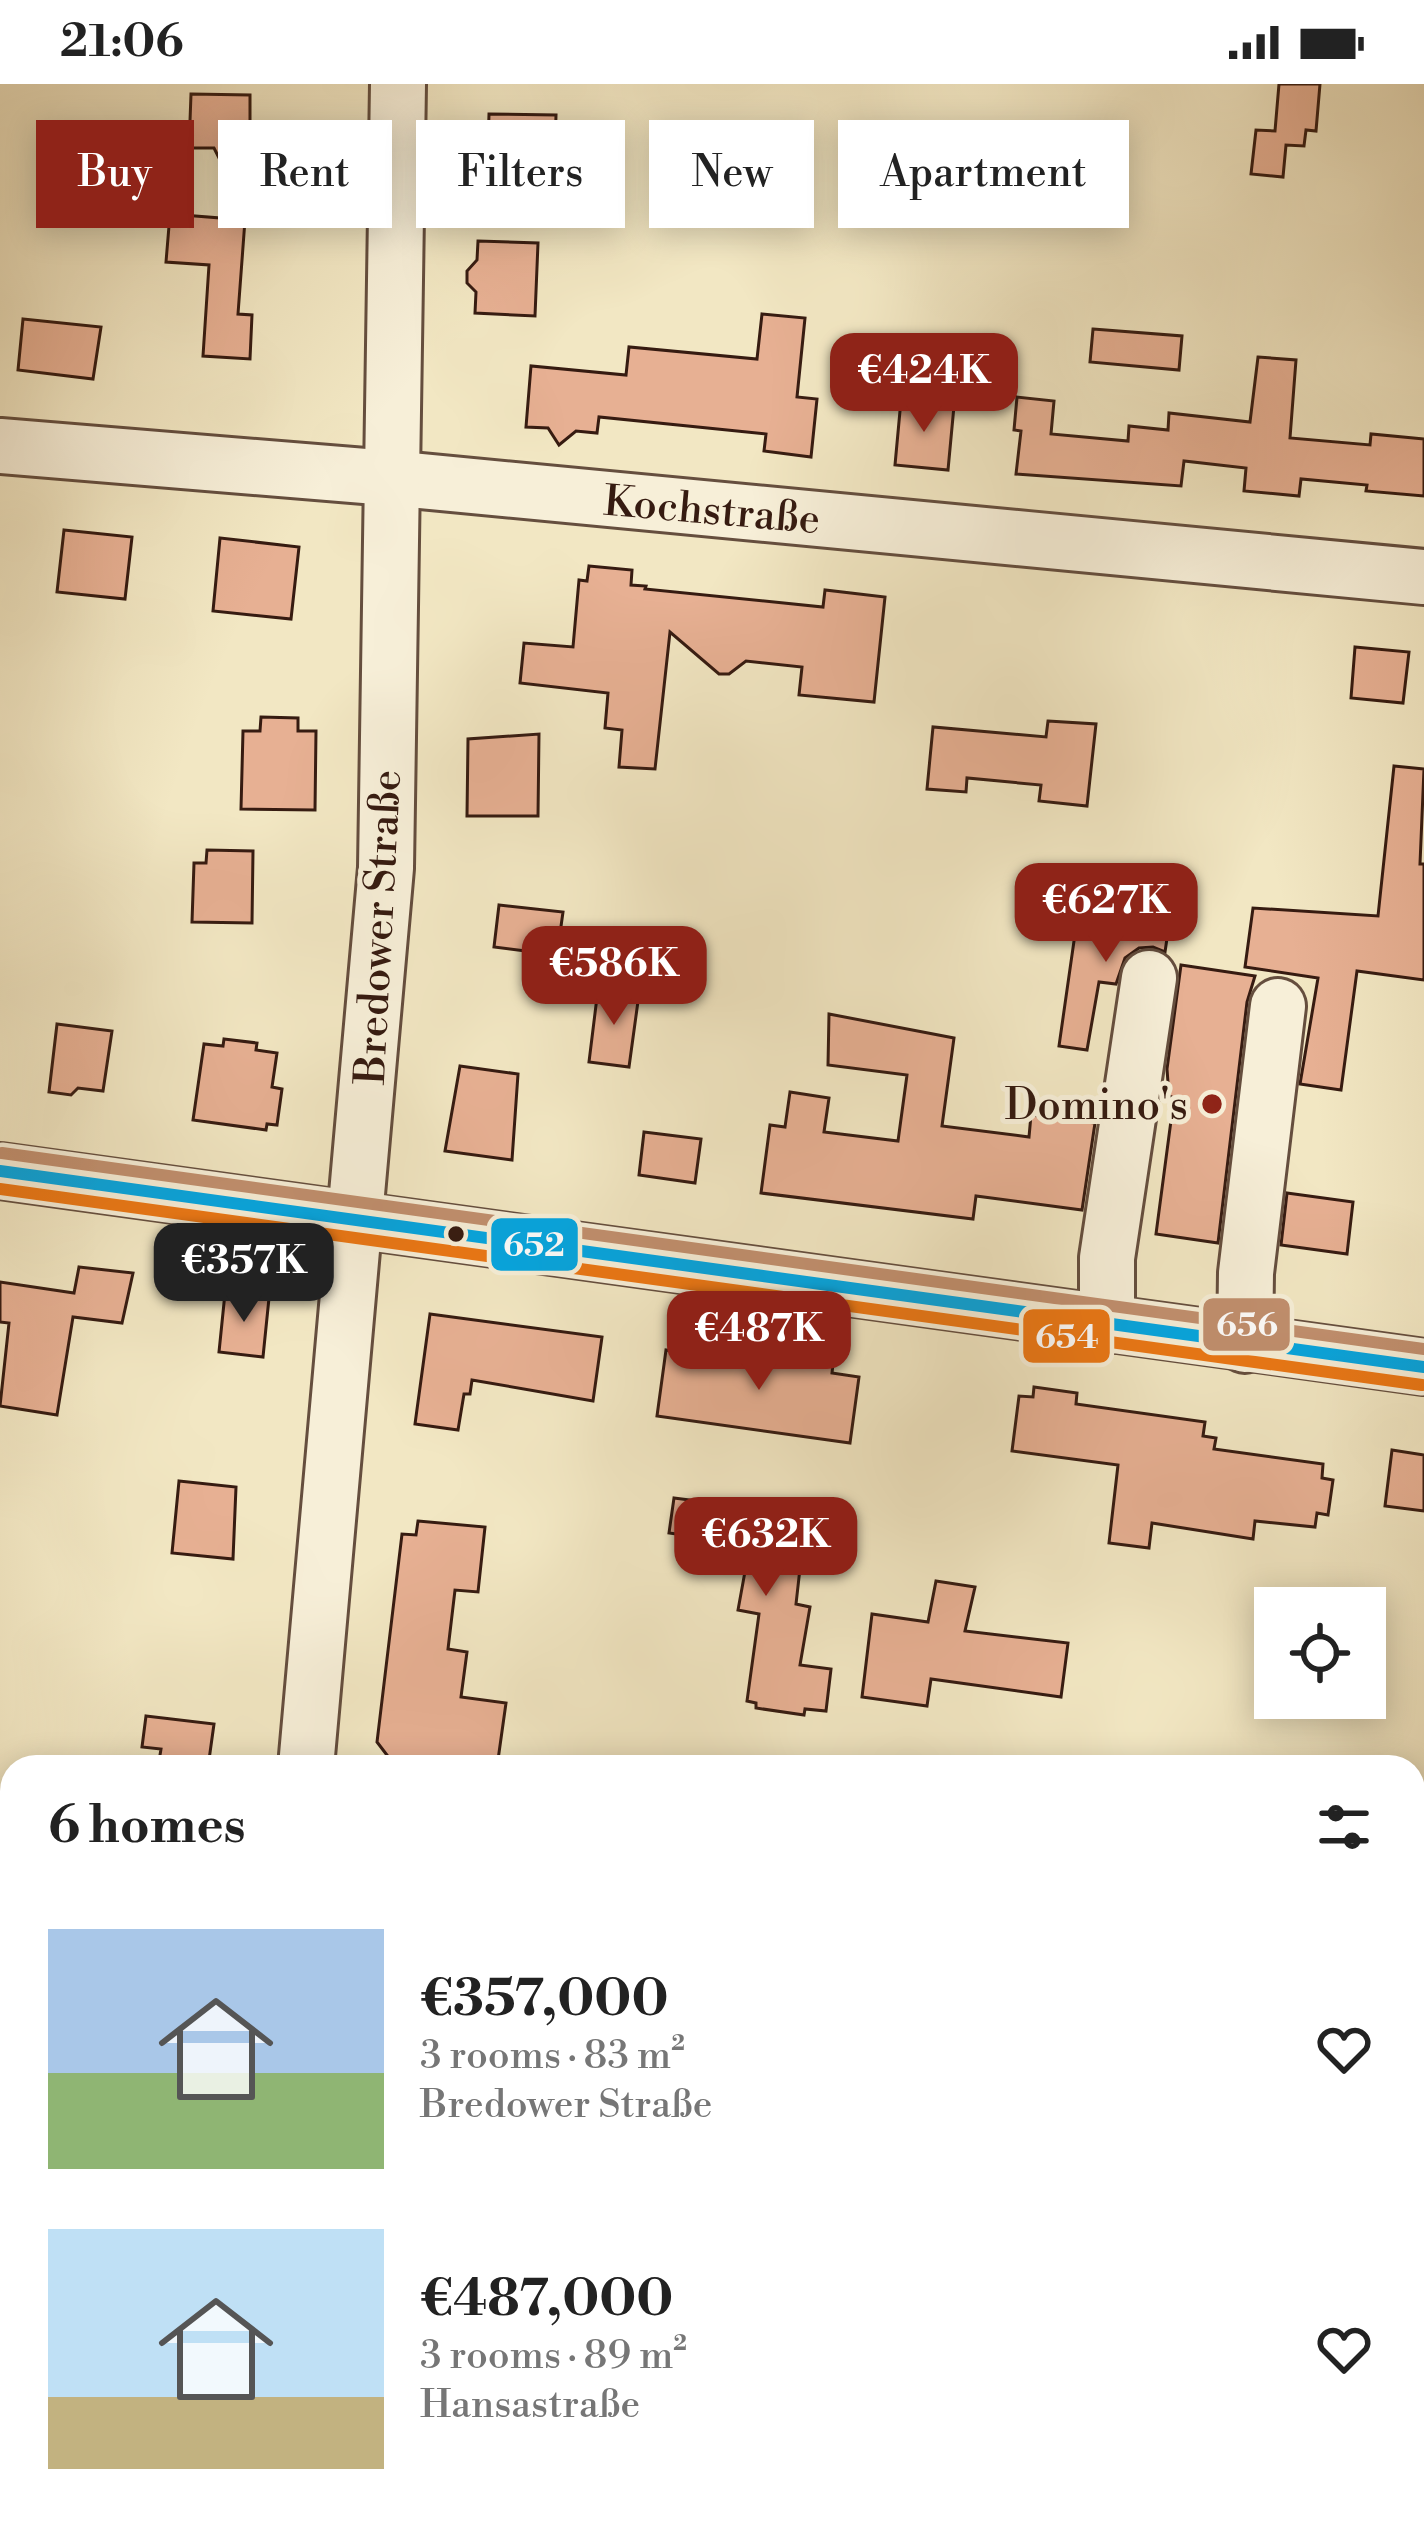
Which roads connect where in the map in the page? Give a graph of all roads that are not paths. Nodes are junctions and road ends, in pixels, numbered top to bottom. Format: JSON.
{"nodes":[{"id":1,"x":398,"y":84,"type":"edge"},
{"id":2,"x":0,"y":446,"type":"edge"},
{"id":3,"x":389,"y":478,"type":"junction"},
{"id":4,"x":1424,"y":577,"type":"edge"},
{"id":5,"x":1149,"y":978,"type":"dead end"},
{"id":6,"x":1277,"y":1006,"type":"dead end"},
{"id":7,"x":0,"y":1171,"type":"edge"},
{"id":8,"x":357,"y":1220,"type":"junction"},
{"id":9,"x":1107,"y":1325,"type":"junction"},
{"id":10,"x":1245,"y":1345,"type":"junction"},
{"id":11,"x":1424,"y":1367,"type":"edge"},
{"id":12,"x":307,"y":1755,"type":"edge"}],
"edges":[{"from":1,"to":3,"type":"street","name":"Bredower Straße"},
{"from":2,"to":3,"type":"street","name":"Kochstraße"},
{"from":3,"to":4,"type":"street","name":"Kochstraße"},
{"from":3,"to":8,"type":"street","name":"Bredower Straße"},
{"from":5,"to":9,"type":"street"},
{"from":6,"to":10,"type":"street"},
{"from":7,"to":8,"type":"street"},
{"from":8,"to":9,"type":"street"},
{"from":8,"to":12,"type":"street","name":"Bredower Straße"},
{"from":9,"to":10,"type":"street"},
{"from":10,"to":11,"type":"street"}]}
